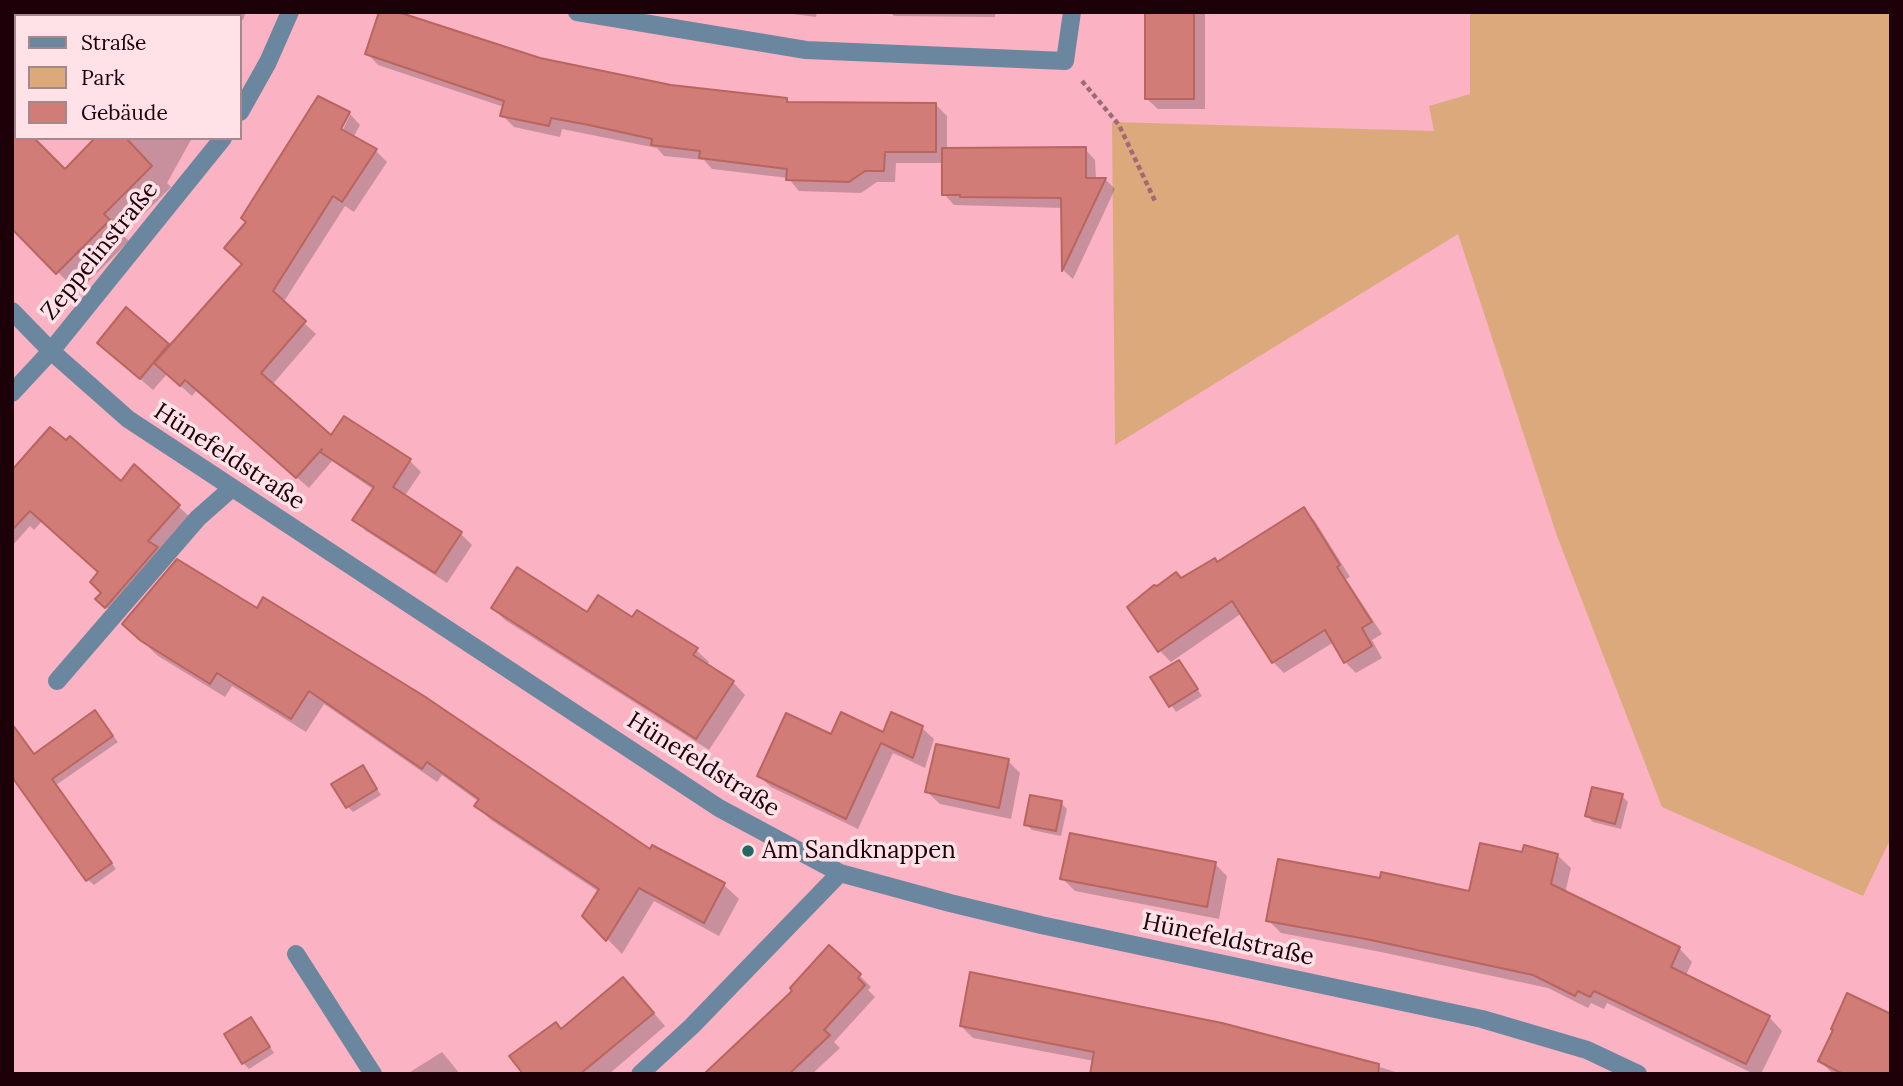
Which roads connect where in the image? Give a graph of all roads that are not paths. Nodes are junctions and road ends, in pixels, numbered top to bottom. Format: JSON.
{"nodes":[{"id":1,"x":290,"y":12,"type":"edge"},
{"id":2,"x":577,"y":12,"type":"edge"},
{"id":3,"x":1072,"y":12,"type":"edge"},
{"id":4,"x":242,"y":108,"type":"edge"},
{"id":5,"x":221,"y":140,"type":"edge"},
{"id":6,"x":12,"y":312,"type":"edge"},
{"id":7,"x":51,"y":351,"type":"junction"},
{"id":8,"x":12,"y":393,"type":"edge"},
{"id":9,"x":232,"y":488,"type":"junction"},
{"id":10,"x":57,"y":681,"type":"dead end"},
{"id":11,"x":840,"y":873,"type":"junction"},
{"id":12,"x":296,"y":954,"type":"dead end"},
{"id":13,"x":373,"y":1074,"type":"edge"},
{"id":14,"x":639,"y":1074,"type":"edge"},
{"id":15,"x":1638,"y":1074,"type":"edge"}],
"edges":[{"from":1,"to":4,"type":"street"},
{"from":2,"to":3,"type":"street"},
{"from":5,"to":7,"type":"street","name":"Zeppelinstraße"},
{"from":6,"to":7,"type":"street","name":"Hünefeldstraße"},
{"from":7,"to":8,"type":"street","name":"Zeppelinstraße"},
{"from":7,"to":9,"type":"street","name":"Hünefeldstraße"},
{"from":9,"to":10,"type":"street"},
{"from":9,"to":11,"type":"street","name":"Hünefeldstraße"},
{"from":11,"to":14,"type":"street"},
{"from":11,"to":15,"type":"street","name":"Hünefeldstraße"},
{"from":12,"to":13,"type":"street"}]}
